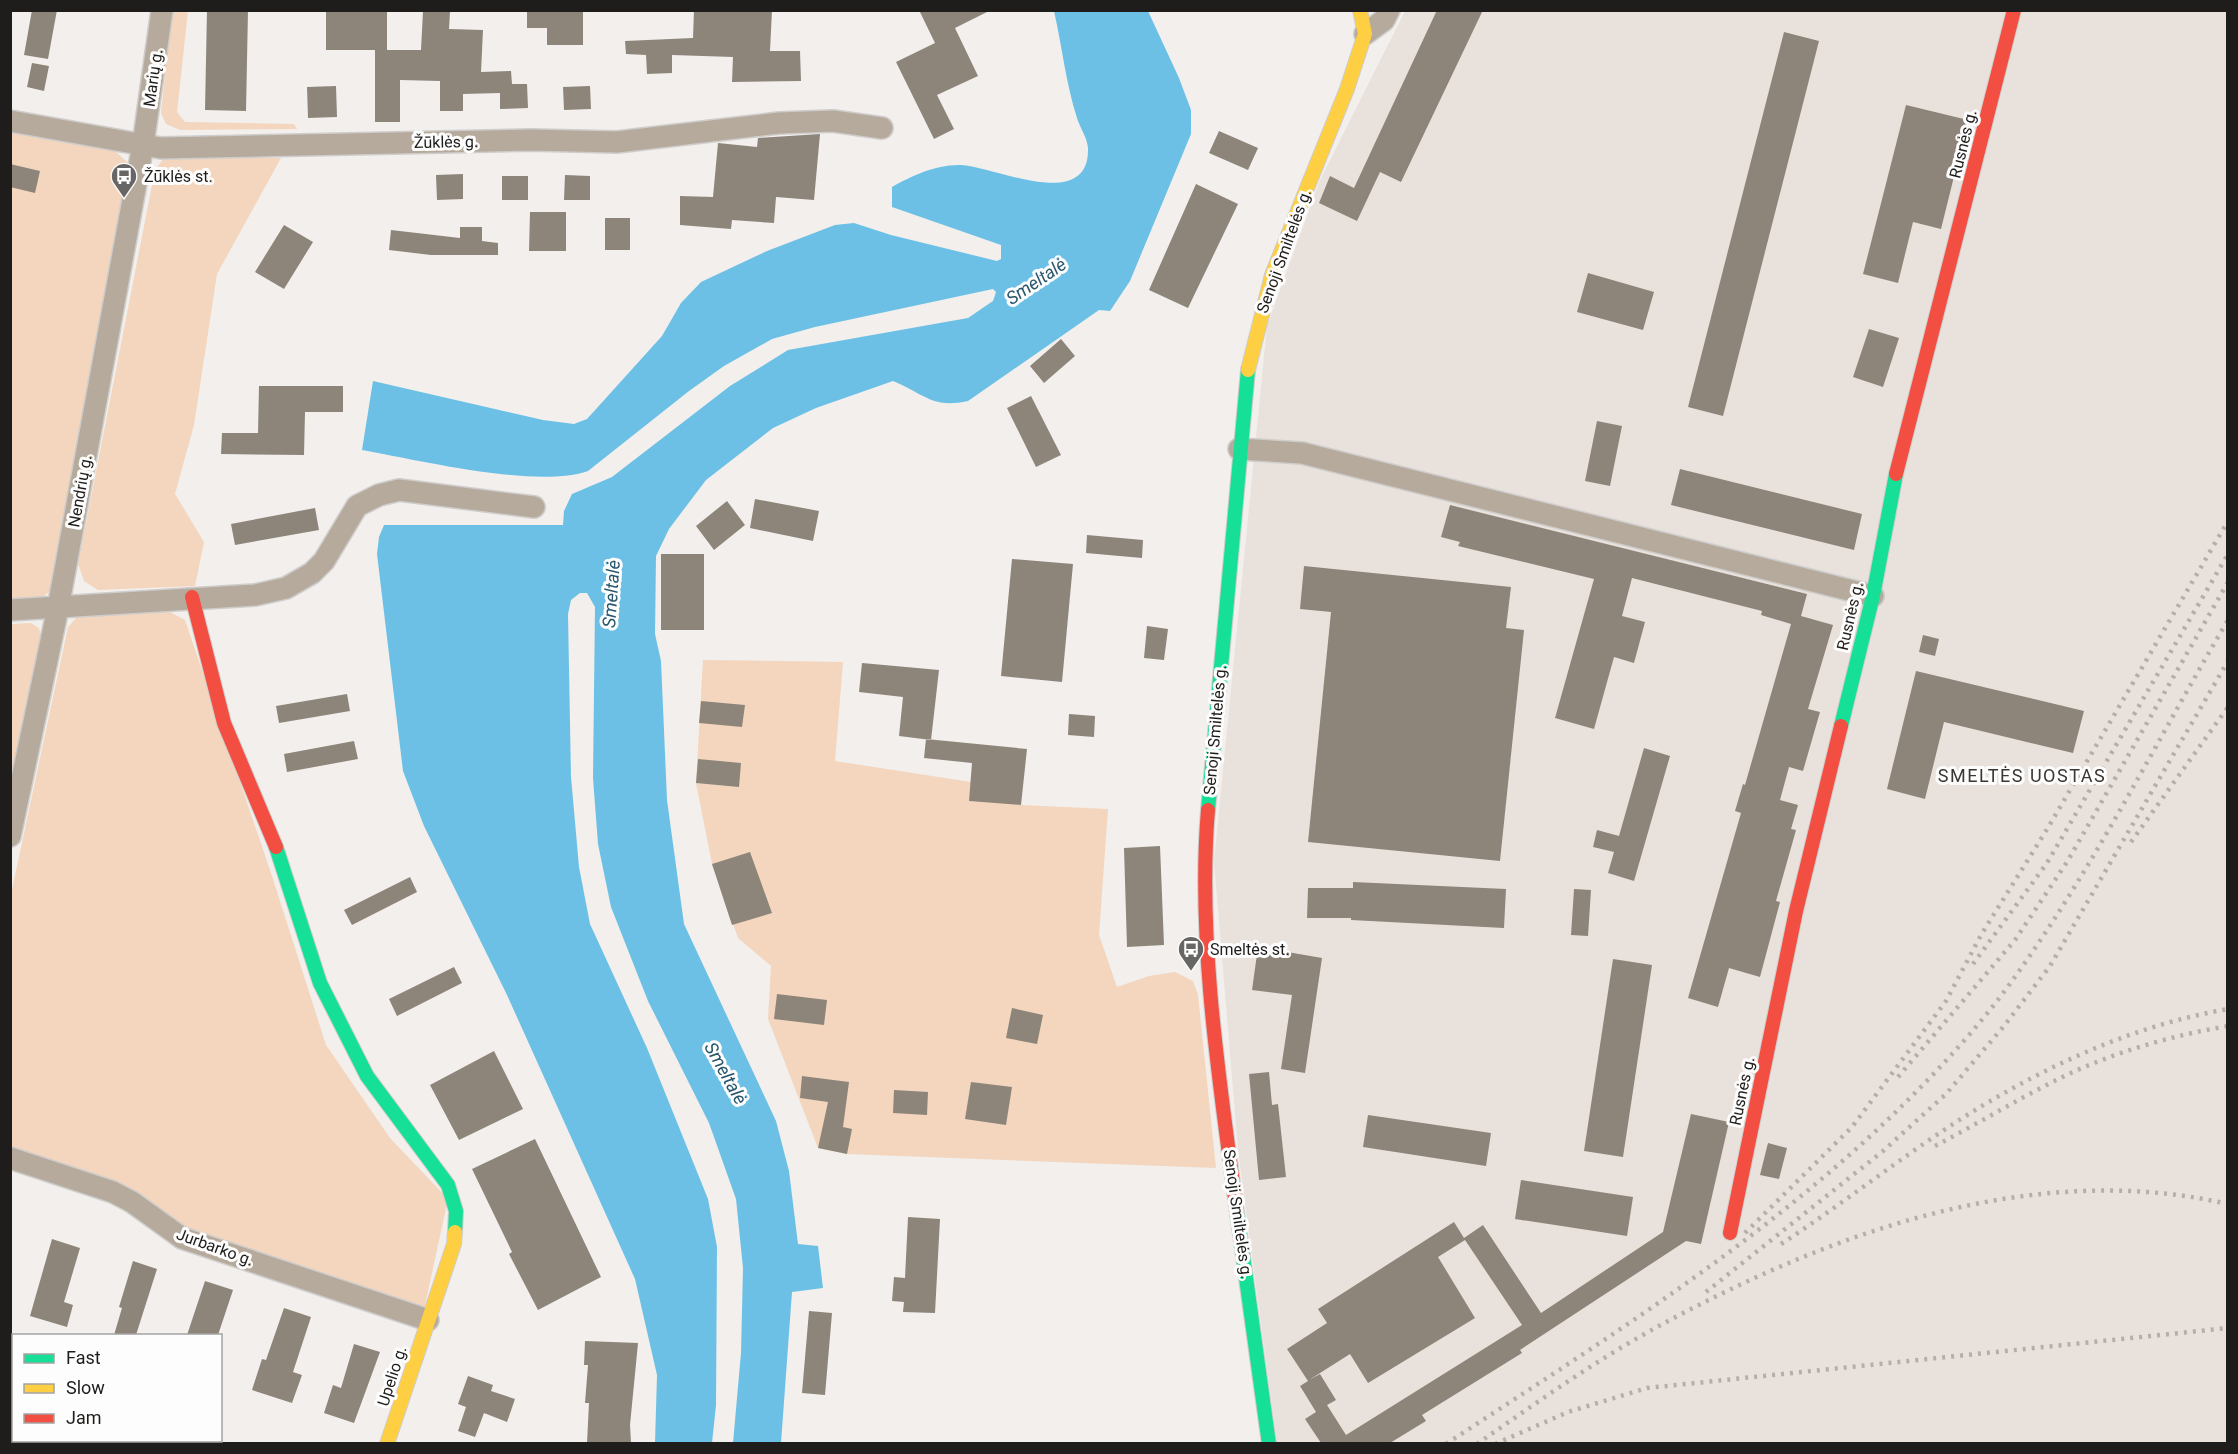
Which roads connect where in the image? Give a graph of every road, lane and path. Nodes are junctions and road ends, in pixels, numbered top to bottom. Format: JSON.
{"nodes":[{"id":1,"x":162,"y":10,"type":"edge"},
{"id":2,"x":1360,"y":10,"type":"edge"},
{"id":3,"x":1389,"y":10,"type":"edge"},
{"id":4,"x":2014,"y":10,"type":"edge"},
{"id":5,"x":1365,"y":34,"type":"junction"},
{"id":6,"x":10,"y":121,"type":"edge"},
{"id":7,"x":882,"y":128,"type":"dead end"},
{"id":8,"x":143,"y":145,"type":"junction"},
{"id":9,"x":1239,"y":449,"type":"junction"},
{"id":10,"x":534,"y":507,"type":"dead end"},
{"id":11,"x":1873,"y":596,"type":"junction"},
{"id":12,"x":192,"y":597,"type":"junction"},
{"id":13,"x":58,"y":608,"type":"junction"},
{"id":14,"x":10,"y":610,"type":"edge"},
{"id":15,"x":10,"y":836,"type":"edge"},
{"id":16,"x":10,"y":1158,"type":"edge"},
{"id":17,"x":1730,"y":1233,"type":"dead end"},
{"id":18,"x":428,"y":1320,"type":"junction"},
{"id":19,"x":387,"y":1443,"type":"edge"},
{"id":20,"x":1269,"y":1443,"type":"edge"}],
"edges":[{"from":1,"to":8,"type":"street","name":"Marių g."},
{"from":2,"to":5,"type":"street","name":"Senoji Smiltelės g."},
{"from":3,"to":5,"type":"street","name":"Senoji Smiltelės g."},
{"from":4,"to":11,"type":"street","name":"Rusnės g."},
{"from":5,"to":9,"type":"street","name":"Senoji Smiltelės g."},
{"from":6,"to":8,"type":"street","name":"Žūklės g."},
{"from":7,"to":8,"type":"street","name":"Žūklės g."},
{"from":8,"to":13,"type":"street","name":"Nendrių g."},
{"from":9,"to":11,"type":"street"},
{"from":9,"to":20,"type":"street","name":"Senoji Smiltelės g."},
{"from":10,"to":12,"type":"street"},
{"from":11,"to":17,"type":"street","name":"Rusnės g."},
{"from":12,"to":13,"type":"street"},
{"from":12,"to":18,"type":"street","name":"Upelio g."},
{"from":13,"to":14,"type":"street"},
{"from":13,"to":15,"type":"street","name":"Nendrių g."},
{"from":16,"to":18,"type":"street","name":"Jurbarko g."},
{"from":18,"to":19,"type":"street","name":"Upelio g."}]}
